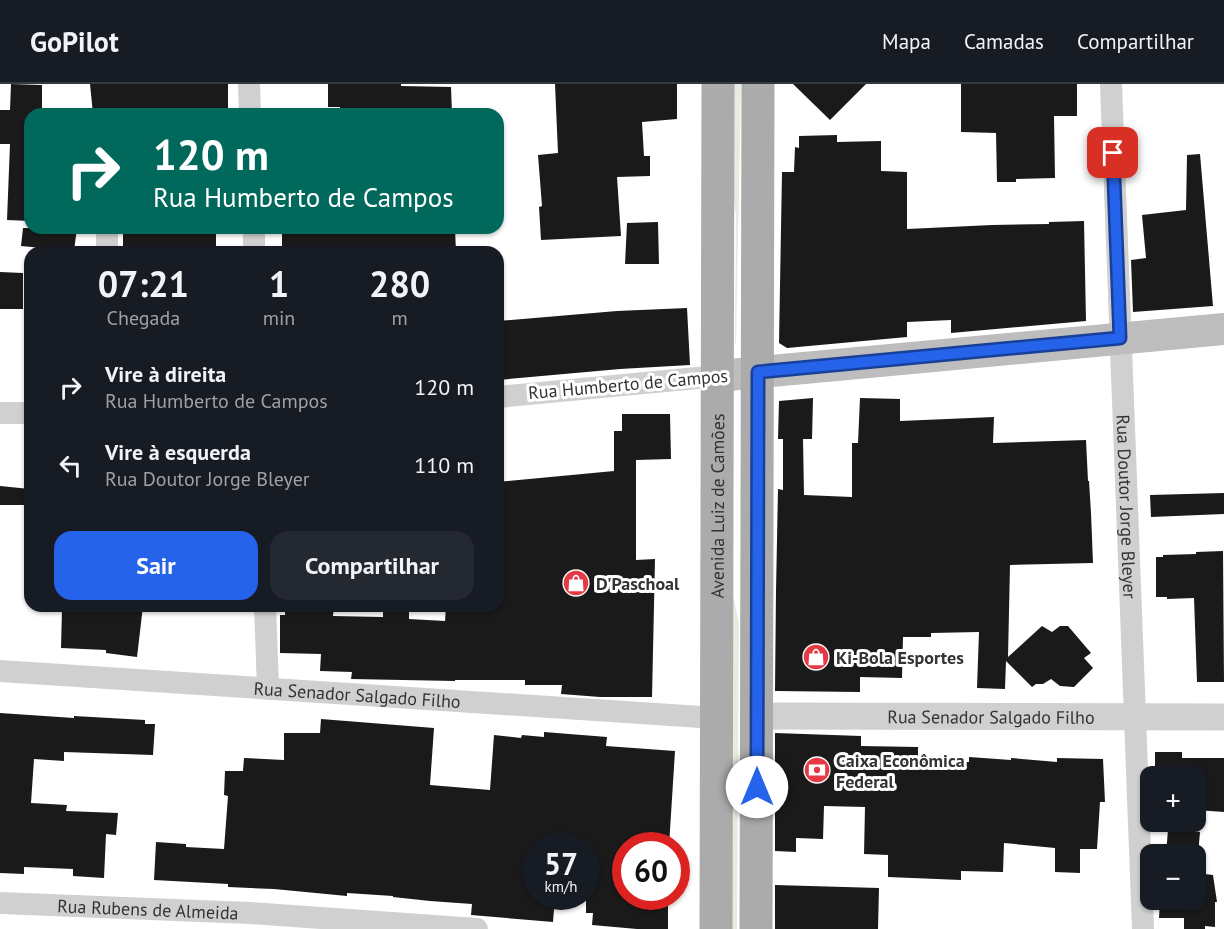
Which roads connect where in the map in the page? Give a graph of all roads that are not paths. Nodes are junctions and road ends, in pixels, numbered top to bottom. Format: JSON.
{"nodes":[{"id":1,"x":249,"y":84,"type":"edge"},
{"id":2,"x":718,"y":84,"type":"edge"},
{"id":3,"x":758,"y":84,"type":"edge"},
{"id":4,"x":1111,"y":84,"type":"edge"},
{"id":5,"x":250,"y":108,"type":"edge"},
{"id":6,"x":1224,"y":329,"type":"edge"},
{"id":7,"x":1120,"y":338,"type":"junction"},
{"id":8,"x":758,"y":372,"type":"junction"},
{"id":9,"x":718,"y":376,"type":"junction"},
{"id":10,"x":504,"y":396,"type":"edge"},
{"id":11,"x":0,"y":413,"type":"edge"},
{"id":12,"x":24,"y":413,"type":"edge"},
{"id":13,"x":265,"y":612,"type":"edge"},
{"id":14,"x":0,"y":671,"type":"edge"},
{"id":15,"x":268,"y":689,"type":"junction"},
{"id":16,"x":757,"y":716,"type":"junction"},
{"id":17,"x":1135,"y":717,"type":"junction"},
{"id":18,"x":1224,"y":717,"type":"edge"},
{"id":19,"x":716,"y":718,"type":"junction"},
{"id":20,"x":0,"y":903,"type":"edge"},
{"id":21,"x":249,"y":921,"type":"edge"},
{"id":22,"x":477,"y":929,"type":"edge"},
{"id":23,"x":716,"y":929,"type":"edge"},
{"id":24,"x":756,"y":929,"type":"edge"},
{"id":25,"x":1143,"y":929,"type":"edge"}],
"edges":[{"from":1,"to":5,"type":"street"},
{"from":2,"to":9,"type":"main road","name":"Avenida Luiz de Camões"},
{"from":3,"to":8,"type":"main road"},
{"from":4,"to":7,"type":"street","name":"Rua Doutor Jorge Bleyer"},
{"from":6,"to":7,"type":"main road","name":"Rua Humberto de Campos"},
{"from":7,"to":8,"type":"main road","name":"Rua Humberto de Campos"},
{"from":7,"to":17,"type":"street","name":"Rua Doutor Jorge Bleyer"},
{"from":8,"to":9,"type":"main road","name":"Rua Humberto de Campos"},
{"from":8,"to":16,"type":"main road"},
{"from":9,"to":10,"type":"street","name":"Rua Humberto de Campos"},
{"from":9,"to":19,"type":"main road","name":"Avenida Luiz de Camões"},
{"from":11,"to":12,"type":"street"},
{"from":13,"to":15,"type":"street"},
{"from":14,"to":15,"type":"street","name":"Rua Senador Salgado Filho"},
{"from":15,"to":19,"type":"street","name":"Rua Senador Salgado Filho"},
{"from":16,"to":17,"type":"street","name":"Rua Senador Salgado Filho"},
{"from":16,"to":24,"type":"main road"},
{"from":17,"to":18,"type":"street","name":"Rua Senador Salgado Filho"},
{"from":17,"to":25,"type":"street","name":"Rua Doutor Jorge Bleyer"},
{"from":19,"to":23,"type":"main road","name":"Avenida Luiz de Camões"},
{"from":20,"to":21,"type":"street","name":"Rua Rubens de Almeida"},
{"from":21,"to":22,"type":"street","name":"Rua Rubens de Almeida"}]}
